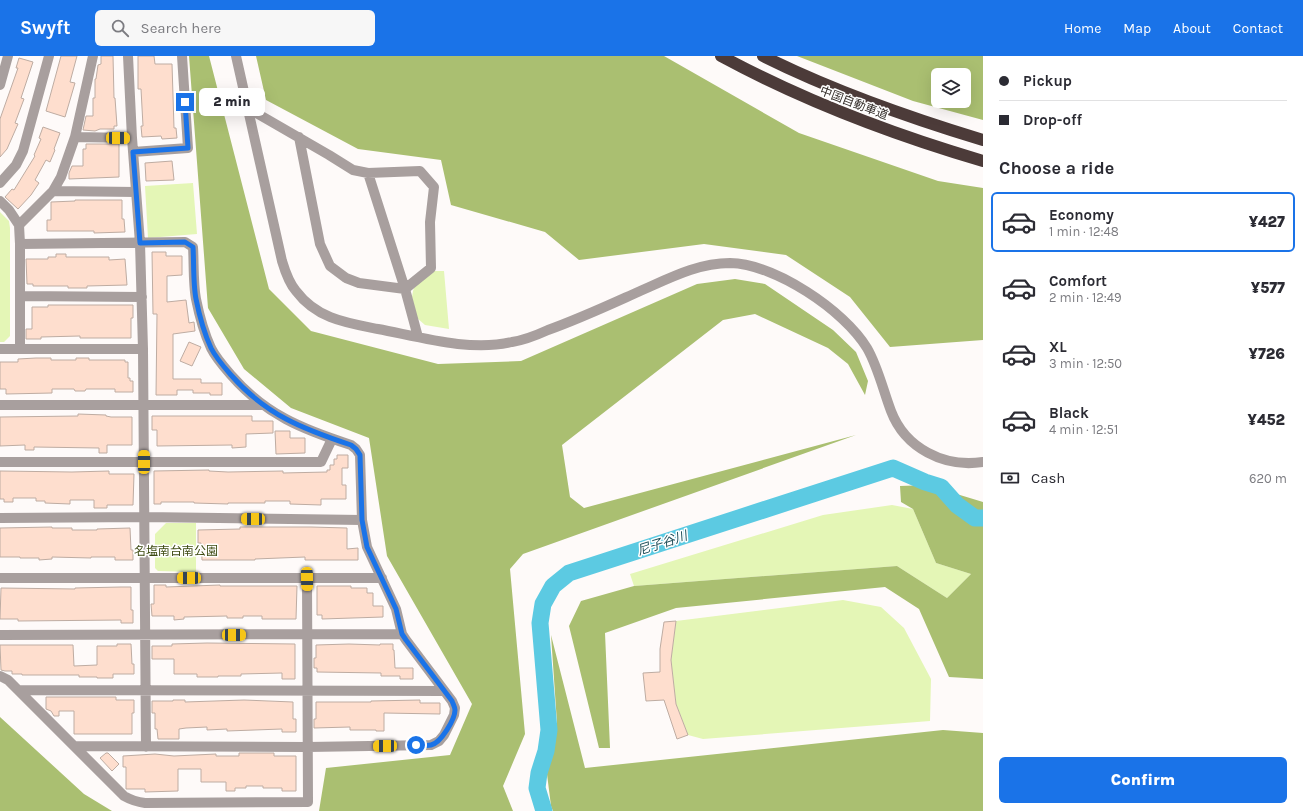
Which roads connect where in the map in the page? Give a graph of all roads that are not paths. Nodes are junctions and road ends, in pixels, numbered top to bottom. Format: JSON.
{"nodes":[{"id":1,"x":49,"y":56,"type":"edge"},
{"id":2,"x":93,"y":56,"type":"edge"},
{"id":3,"x":128,"y":56,"type":"edge"},
{"id":4,"x":182,"y":56,"type":"edge"},
{"id":5,"x":236,"y":56,"type":"edge"},
{"id":6,"x":721,"y":56,"type":"edge"},
{"id":7,"x":763,"y":56,"type":"edge"},
{"id":8,"x":5,"y":59,"type":"edge"},
{"id":9,"x":0,"y":85,"type":"edge"},
{"id":10,"x":247,"y":104,"type":"junction"},
{"id":11,"x":75,"y":137,"type":"junction"},
{"id":12,"x":132,"y":138,"type":"junction"},
{"id":13,"x":299,"y":138,"type":"junction"},
{"id":14,"x":983,"y":140,"type":"edge"},
{"id":15,"x":133,"y":152,"type":"junction"},
{"id":16,"x":983,"y":161,"type":"edge"},
{"id":17,"x":368,"y":173,"type":"junction"},
{"id":18,"x":0,"y":183,"type":"edge"},
{"id":19,"x":53,"y":191,"type":"junction"},
{"id":20,"x":136,"y":192,"type":"junction"},
{"id":21,"x":0,"y":201,"type":"edge"},
{"id":22,"x":19,"y":225,"type":"junction"},
{"id":23,"x":140,"y":243,"type":"junction"},
{"id":24,"x":20,"y":244,"type":"junction"},
{"id":25,"x":405,"y":289,"type":"junction"},
{"id":26,"x":20,"y":296,"type":"junction"},
{"id":27,"x":142,"y":297,"type":"junction"},
{"id":28,"x":418,"y":337,"type":"junction"},
{"id":29,"x":0,"y":349,"type":"edge"},
{"id":30,"x":20,"y":349,"type":"junction"},
{"id":31,"x":144,"y":349,"type":"junction"},
{"id":32,"x":0,"y":405,"type":"edge"},
{"id":33,"x":144,"y":405,"type":"junction"},
{"id":34,"x":262,"y":405,"type":"junction"},
{"id":35,"x":332,"y":439,"type":"junction"},
{"id":36,"x":0,"y":462,"type":"edge"},
{"id":37,"x":144,"y":462,"type":"junction"},
{"id":38,"x":983,"y":462,"type":"edge"},
{"id":39,"x":144,"y":517,"type":"junction"},
{"id":40,"x":0,"y":518,"type":"edge"},
{"id":41,"x":362,"y":520,"type":"junction"},
{"id":42,"x":0,"y":578,"type":"edge"},
{"id":43,"x":144,"y":578,"type":"junction"},
{"id":44,"x":382,"y":578,"type":"junction"},
{"id":45,"x":307,"y":579,"type":"junction"},
{"id":46,"x":144,"y":634,"type":"junction"},
{"id":47,"x":402,"y":634,"type":"junction"},
{"id":48,"x":0,"y":635,"type":"edge"},
{"id":49,"x":308,"y":635,"type":"junction"},
{"id":50,"x":0,"y":676,"type":"edge"},
{"id":51,"x":18,"y":690,"type":"junction"},
{"id":52,"x":145,"y":690,"type":"junction"},
{"id":53,"x":308,"y":691,"type":"junction"},
{"id":54,"x":444,"y":691,"type":"junction"},
{"id":55,"x":74,"y":746,"type":"junction"},
{"id":56,"x":146,"y":747,"type":"junction"},
{"id":57,"x":308,"y":747,"type":"junction"}],
"edges":[{"from":1,"to":18,"type":"street"},
{"from":2,"to":11,"type":"street"},
{"from":3,"to":12,"type":"street"},
{"from":4,"to":15,"type":"street"},
{"from":5,"to":10,"type":"street"},
{"from":6,"to":16,"type":"highway","name":"中国自動車道"},
{"from":7,"to":14,"type":"highway","name":"中国自動車道"},
{"from":8,"to":9,"type":"street"},
{"from":10,"to":13,"type":"street"},
{"from":10,"to":28,"type":"street"},
{"from":11,"to":12,"type":"street"},
{"from":11,"to":19,"type":"street"},
{"from":12,"to":15,"type":"street"},
{"from":13,"to":17,"type":"street"},
{"from":13,"to":25,"type":"street"},
{"from":15,"to":20,"type":"street"},
{"from":17,"to":25,"type":"street"},
{"from":17,"to":25,"type":"street"},
{"from":19,"to":20,"type":"street"},
{"from":19,"to":22,"type":"street"},
{"from":20,"to":23,"type":"street"},
{"from":21,"to":22,"type":"street"},
{"from":22,"to":24,"type":"street"},
{"from":23,"to":24,"type":"street"},
{"from":23,"to":27,"type":"street"},
{"from":23,"to":34,"type":"street"},
{"from":24,"to":26,"type":"street"},
{"from":25,"to":28,"type":"street"},
{"from":26,"to":27,"type":"street"},
{"from":26,"to":30,"type":"street"},
{"from":27,"to":31,"type":"street"},
{"from":28,"to":38,"type":"street"},
{"from":29,"to":30,"type":"street"},
{"from":30,"to":31,"type":"street"},
{"from":31,"to":33,"type":"street"},
{"from":32,"to":33,"type":"street"},
{"from":33,"to":34,"type":"street"},
{"from":33,"to":37,"type":"street"},
{"from":34,"to":35,"type":"street"},
{"from":35,"to":37,"type":"street"},
{"from":35,"to":41,"type":"street"},
{"from":36,"to":37,"type":"street"},
{"from":37,"to":39,"type":"street"},
{"from":39,"to":40,"type":"street"},
{"from":39,"to":41,"type":"street"},
{"from":39,"to":43,"type":"street"},
{"from":41,"to":44,"type":"street"},
{"from":42,"to":43,"type":"street"},
{"from":43,"to":45,"type":"street"},
{"from":43,"to":46,"type":"street"},
{"from":44,"to":45,"type":"street"},
{"from":44,"to":47,"type":"street"},
{"from":45,"to":49,"type":"street"},
{"from":46,"to":48,"type":"street"},
{"from":46,"to":49,"type":"street"},
{"from":46,"to":52,"type":"street"},
{"from":47,"to":49,"type":"street"},
{"from":47,"to":54,"type":"street"},
{"from":49,"to":53,"type":"street"},
{"from":50,"to":51,"type":"street"},
{"from":51,"to":52,"type":"street"},
{"from":51,"to":55,"type":"street"},
{"from":52,"to":53,"type":"street"},
{"from":52,"to":56,"type":"street"},
{"from":53,"to":54,"type":"street"},
{"from":53,"to":57,"type":"street"},
{"from":54,"to":57,"type":"street"},
{"from":55,"to":56,"type":"street"},
{"from":55,"to":57,"type":"street"},
{"from":56,"to":57,"type":"street"}]}
